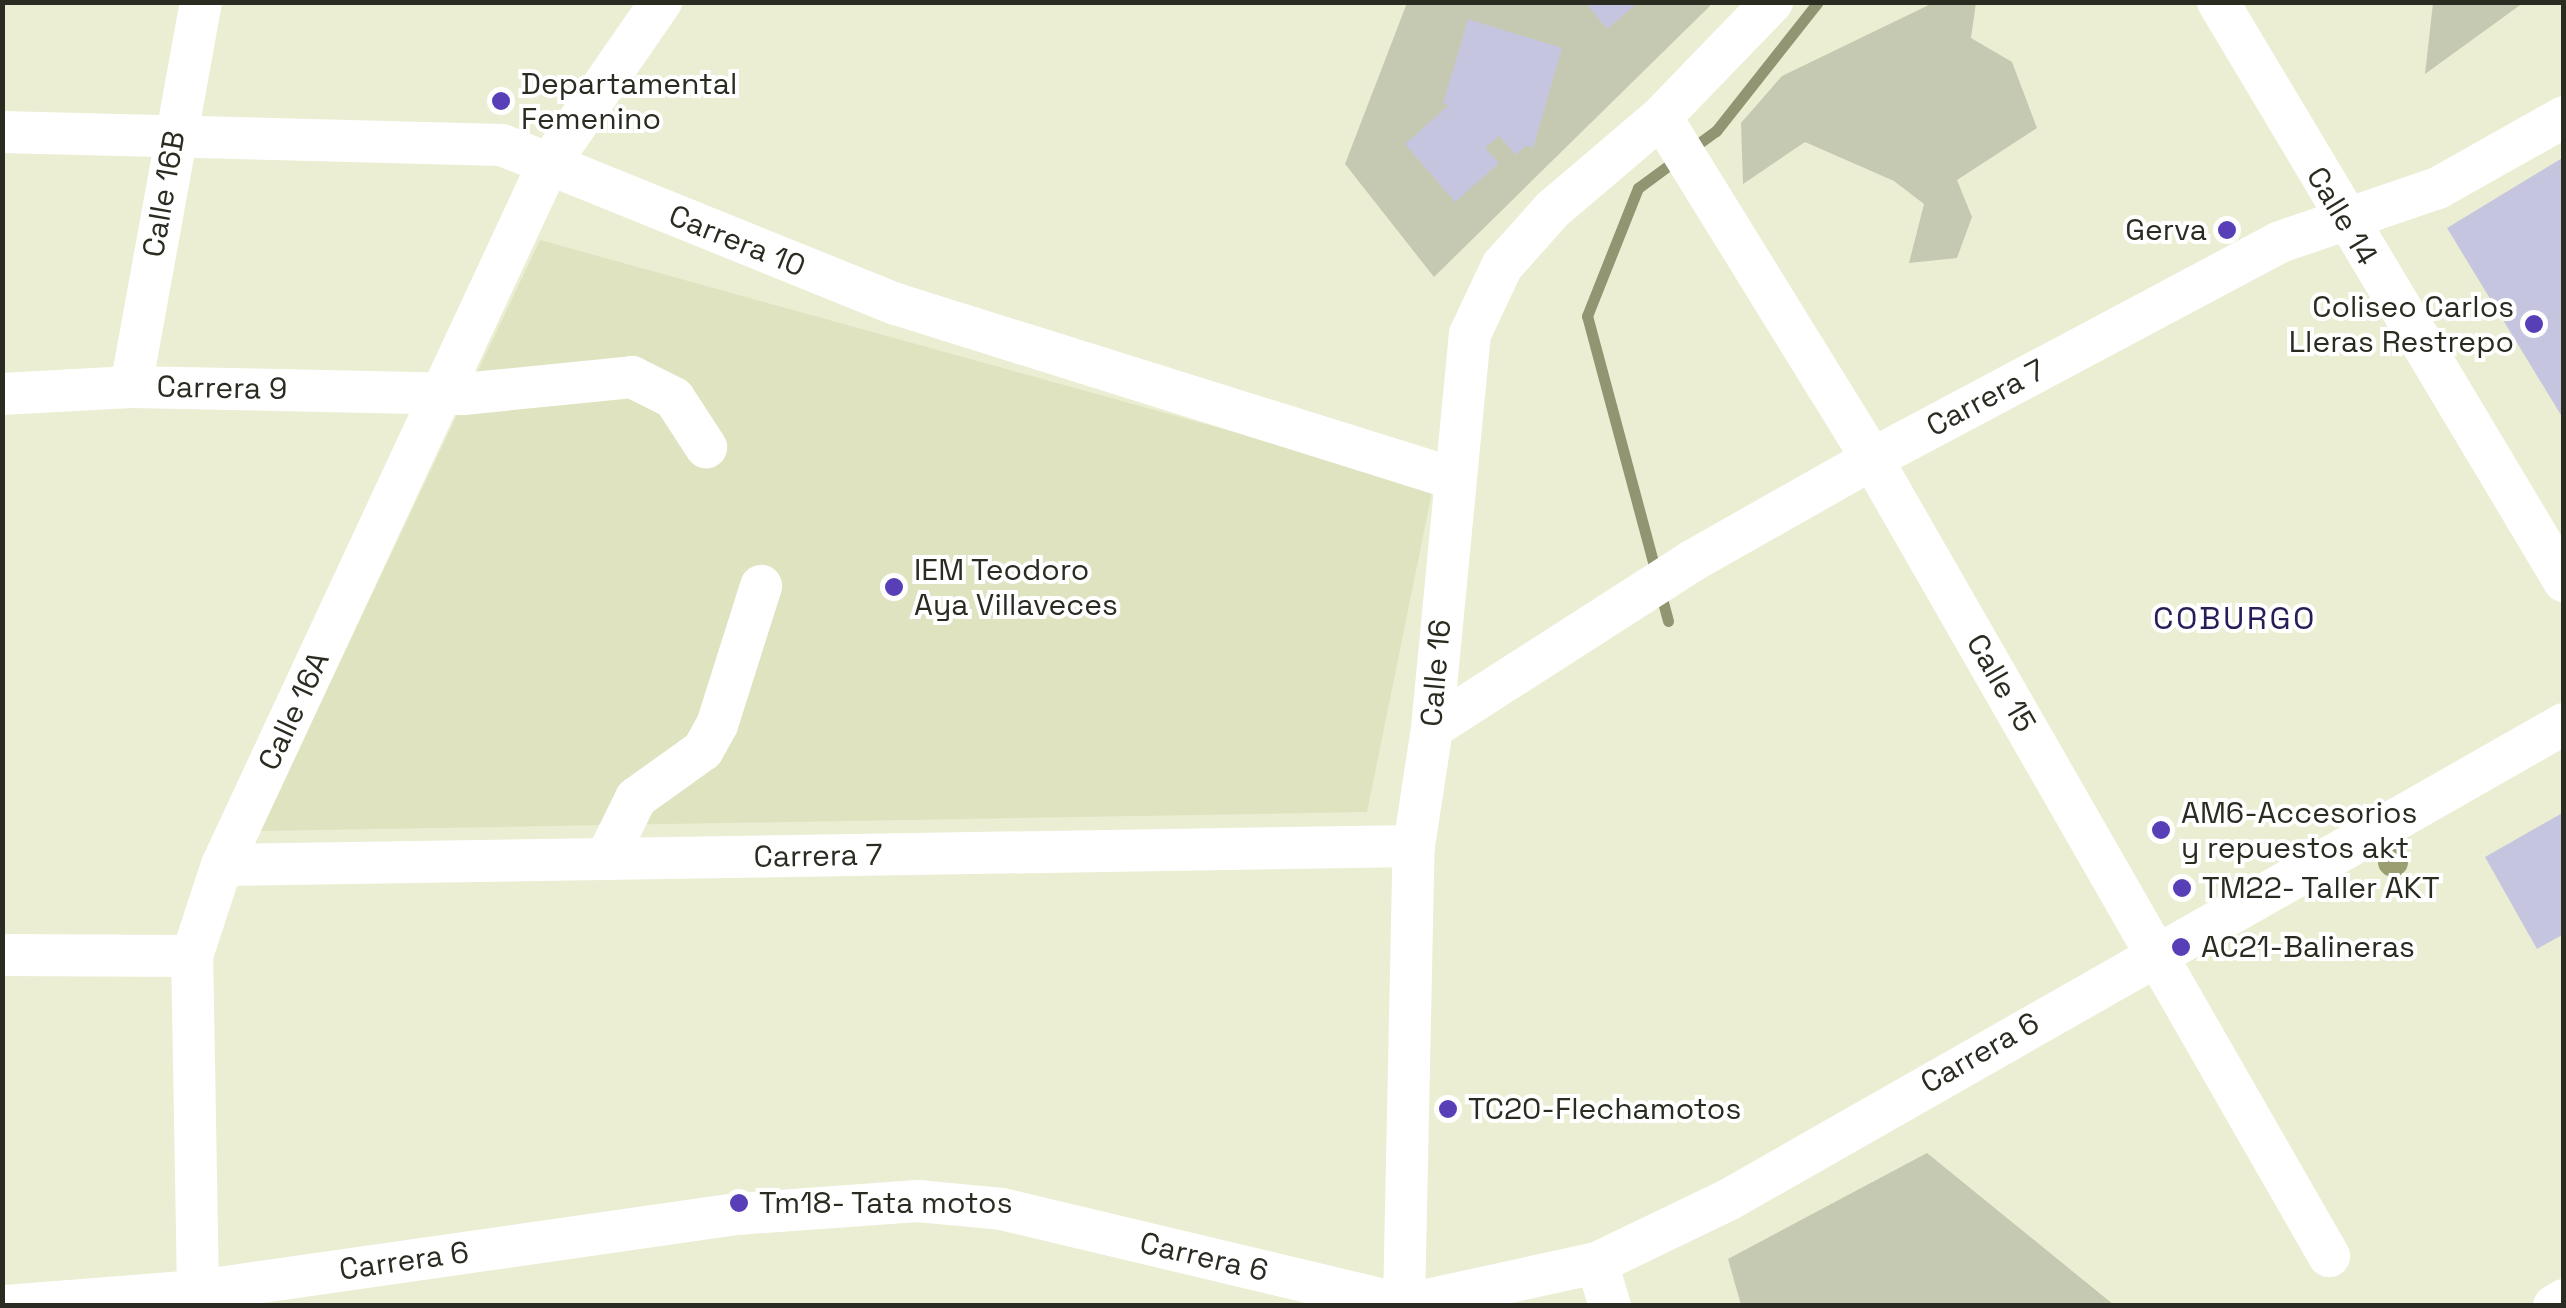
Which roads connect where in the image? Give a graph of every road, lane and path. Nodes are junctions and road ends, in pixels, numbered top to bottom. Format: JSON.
{"nodes":[{"id":1,"x":201,"y":2,"type":"edge"},
{"id":2,"x":661,"y":2,"type":"edge"},
{"id":3,"x":1772,"y":2,"type":"edge"},
{"id":4,"x":2218,"y":2,"type":"edge"},
{"id":5,"x":2564,"y":117,"type":"edge"},
{"id":6,"x":1666,"y":123,"type":"junction"},
{"id":7,"x":2,"y":132,"type":"edge"},
{"id":8,"x":174,"y":139,"type":"junction"},
{"id":9,"x":547,"y":166,"type":"junction"},
{"id":10,"x":2344,"y":220,"type":"junction"},
{"id":11,"x":131,"y":387,"type":"junction"},
{"id":12,"x":442,"y":391,"type":"junction"},
{"id":13,"x":2,"y":394,"type":"edge"},
{"id":14,"x":706,"y":446,"type":"dead end"},
{"id":15,"x":1872,"y":459,"type":"junction"},
{"id":16,"x":1452,"y":478,"type":"junction"},
{"id":17,"x":2564,"y":582,"type":"edge"},
{"id":18,"x":761,"y":586,"type":"dead end"},
{"id":19,"x":2564,"y":724,"type":"edge"},
{"id":20,"x":1432,"y":728,"type":"junction"},
{"id":21,"x":1414,"y":846,"type":"junction"},
{"id":22,"x":606,"y":859,"type":"junction"},
{"id":23,"x":222,"y":865,"type":"junction"},
{"id":24,"x":2155,"y":951,"type":"junction"},
{"id":25,"x":2,"y":955,"type":"edge"},
{"id":26,"x":192,"y":956,"type":"junction"},
{"id":27,"x":2328,"y":1256,"type":"dead end"},
{"id":28,"x":1597,"y":1263,"type":"junction"},
{"id":29,"x":198,"y":1291,"type":"junction"},
{"id":30,"x":2564,"y":1300,"type":"edge"},
{"id":31,"x":1404,"y":1305,"type":"edge"},
{"id":32,"x":6,"y":1306,"type":"edge"},
{"id":33,"x":1610,"y":1306,"type":"edge"},
{"id":34,"x":2554,"y":1306,"type":"edge"}],
"edges":[{"from":1,"to":8,"type":"street","name":"Calle 16B"},
{"from":2,"to":9,"type":"street","name":"Calle 16A"},
{"from":3,"to":6,"type":"street","name":"Calle 16"},
{"from":4,"to":10,"type":"street","name":"Calle 14"},
{"from":5,"to":10,"type":"street","name":"Carrera 7"},
{"from":6,"to":15,"type":"street","name":"Calle 15"},
{"from":6,"to":16,"type":"street","name":"Calle 16"},
{"from":7,"to":8,"type":"street","name":"Carrera 10"},
{"from":8,"to":9,"type":"street","name":"Carrera 10"},
{"from":8,"to":11,"type":"street","name":"Calle 16B"},
{"from":9,"to":12,"type":"street","name":"Calle 16A"},
{"from":9,"to":16,"type":"street","name":"Carrera 10"},
{"from":10,"to":15,"type":"street","name":"Carrera 7"},
{"from":10,"to":17,"type":"street","name":"Calle 14"},
{"from":11,"to":12,"type":"street","name":"Carrera 9"},
{"from":11,"to":13,"type":"street","name":"Carrera 9"},
{"from":12,"to":14,"type":"street","name":"Carrera 9"},
{"from":12,"to":23,"type":"street","name":"Calle 16A"},
{"from":15,"to":20,"type":"street","name":"Carrera 7"},
{"from":15,"to":24,"type":"street","name":"Calle 15"},
{"from":16,"to":20,"type":"street","name":"Calle 16"},
{"from":18,"to":22,"type":"street"},
{"from":19,"to":24,"type":"street","name":"Carrera 6"},
{"from":20,"to":21,"type":"street","name":"Calle 16"},
{"from":21,"to":22,"type":"street","name":"Carrera 7"},
{"from":21,"to":31,"type":"street","name":"Calle 16"},
{"from":22,"to":23,"type":"street","name":"Carrera 7"},
{"from":23,"to":26,"type":"street","name":"Calle 16A"},
{"from":24,"to":27,"type":"street","name":"Calle 15"},
{"from":24,"to":28,"type":"street","name":"Carrera 6"},
{"from":25,"to":26,"type":"street"},
{"from":26,"to":29,"type":"street","name":"Calle 16A"},
{"from":28,"to":31,"type":"street","name":"Carrera 6"},
{"from":28,"to":33,"type":"street"},
{"from":29,"to":31,"type":"street","name":"Carrera 6"},
{"from":29,"to":32,"type":"street","name":"Carrera 6"},
{"from":30,"to":34,"type":"street"}]}
